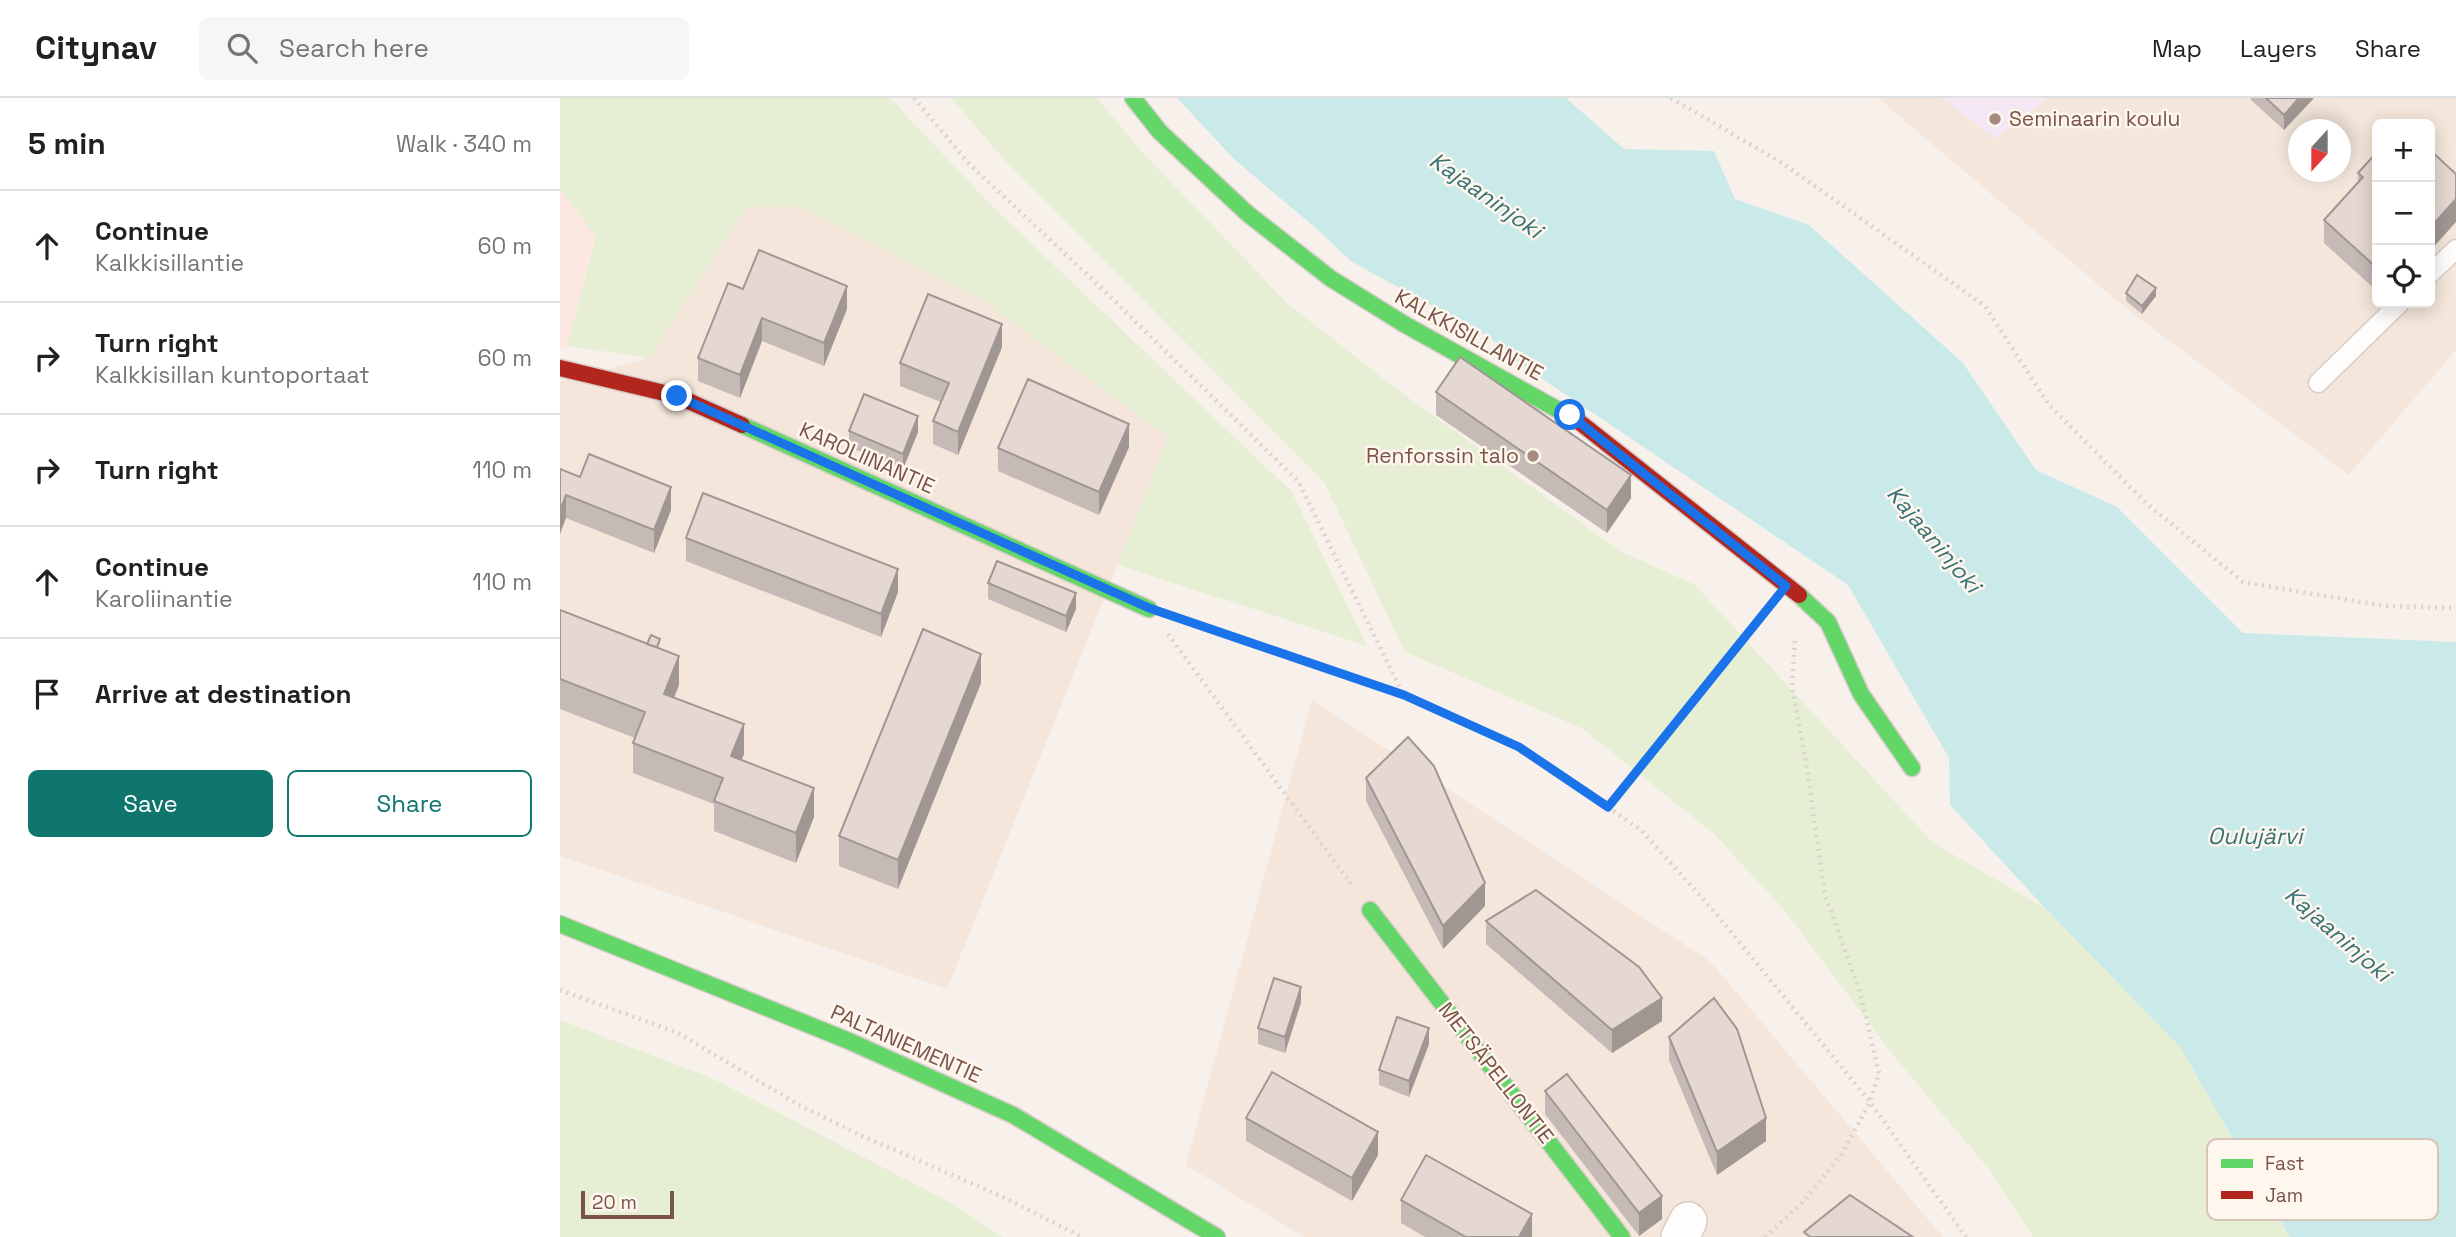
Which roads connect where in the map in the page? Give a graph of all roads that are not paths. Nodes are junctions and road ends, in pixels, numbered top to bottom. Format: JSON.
{"nodes":[{"id":1,"x":1133,"y":98,"type":"edge"},
{"id":2,"x":2456,"y":248,"type":"edge"},
{"id":3,"x":2435,"y":269,"type":"edge"},
{"id":4,"x":2395,"y":308,"type":"edge"},
{"id":5,"x":560,"y":368,"type":"edge"},
{"id":6,"x":2318,"y":383,"type":"dead end"},
{"id":7,"x":1149,"y":608,"type":"road end"},
{"id":8,"x":1912,"y":768,"type":"dead end"},
{"id":9,"x":1370,"y":910,"type":"road end"},
{"id":10,"x":560,"y":924,"type":"edge"},
{"id":11,"x":1217,"y":1237,"type":"edge"},
{"id":12,"x":1622,"y":1237,"type":"edge"}],
"edges":[{"from":1,"to":8,"type":"street","name":"KALKKISILLANTIE"},
{"from":2,"to":3,"type":"lane"},
{"from":4,"to":6,"type":"lane"},
{"from":5,"to":7,"type":"street","name":"KAROLIINANTIE"},
{"from":9,"to":12,"type":"street","name":"METSÄPELLONTIE"},
{"from":10,"to":11,"type":"street","name":"PALTANIEMENTIE"}]}
